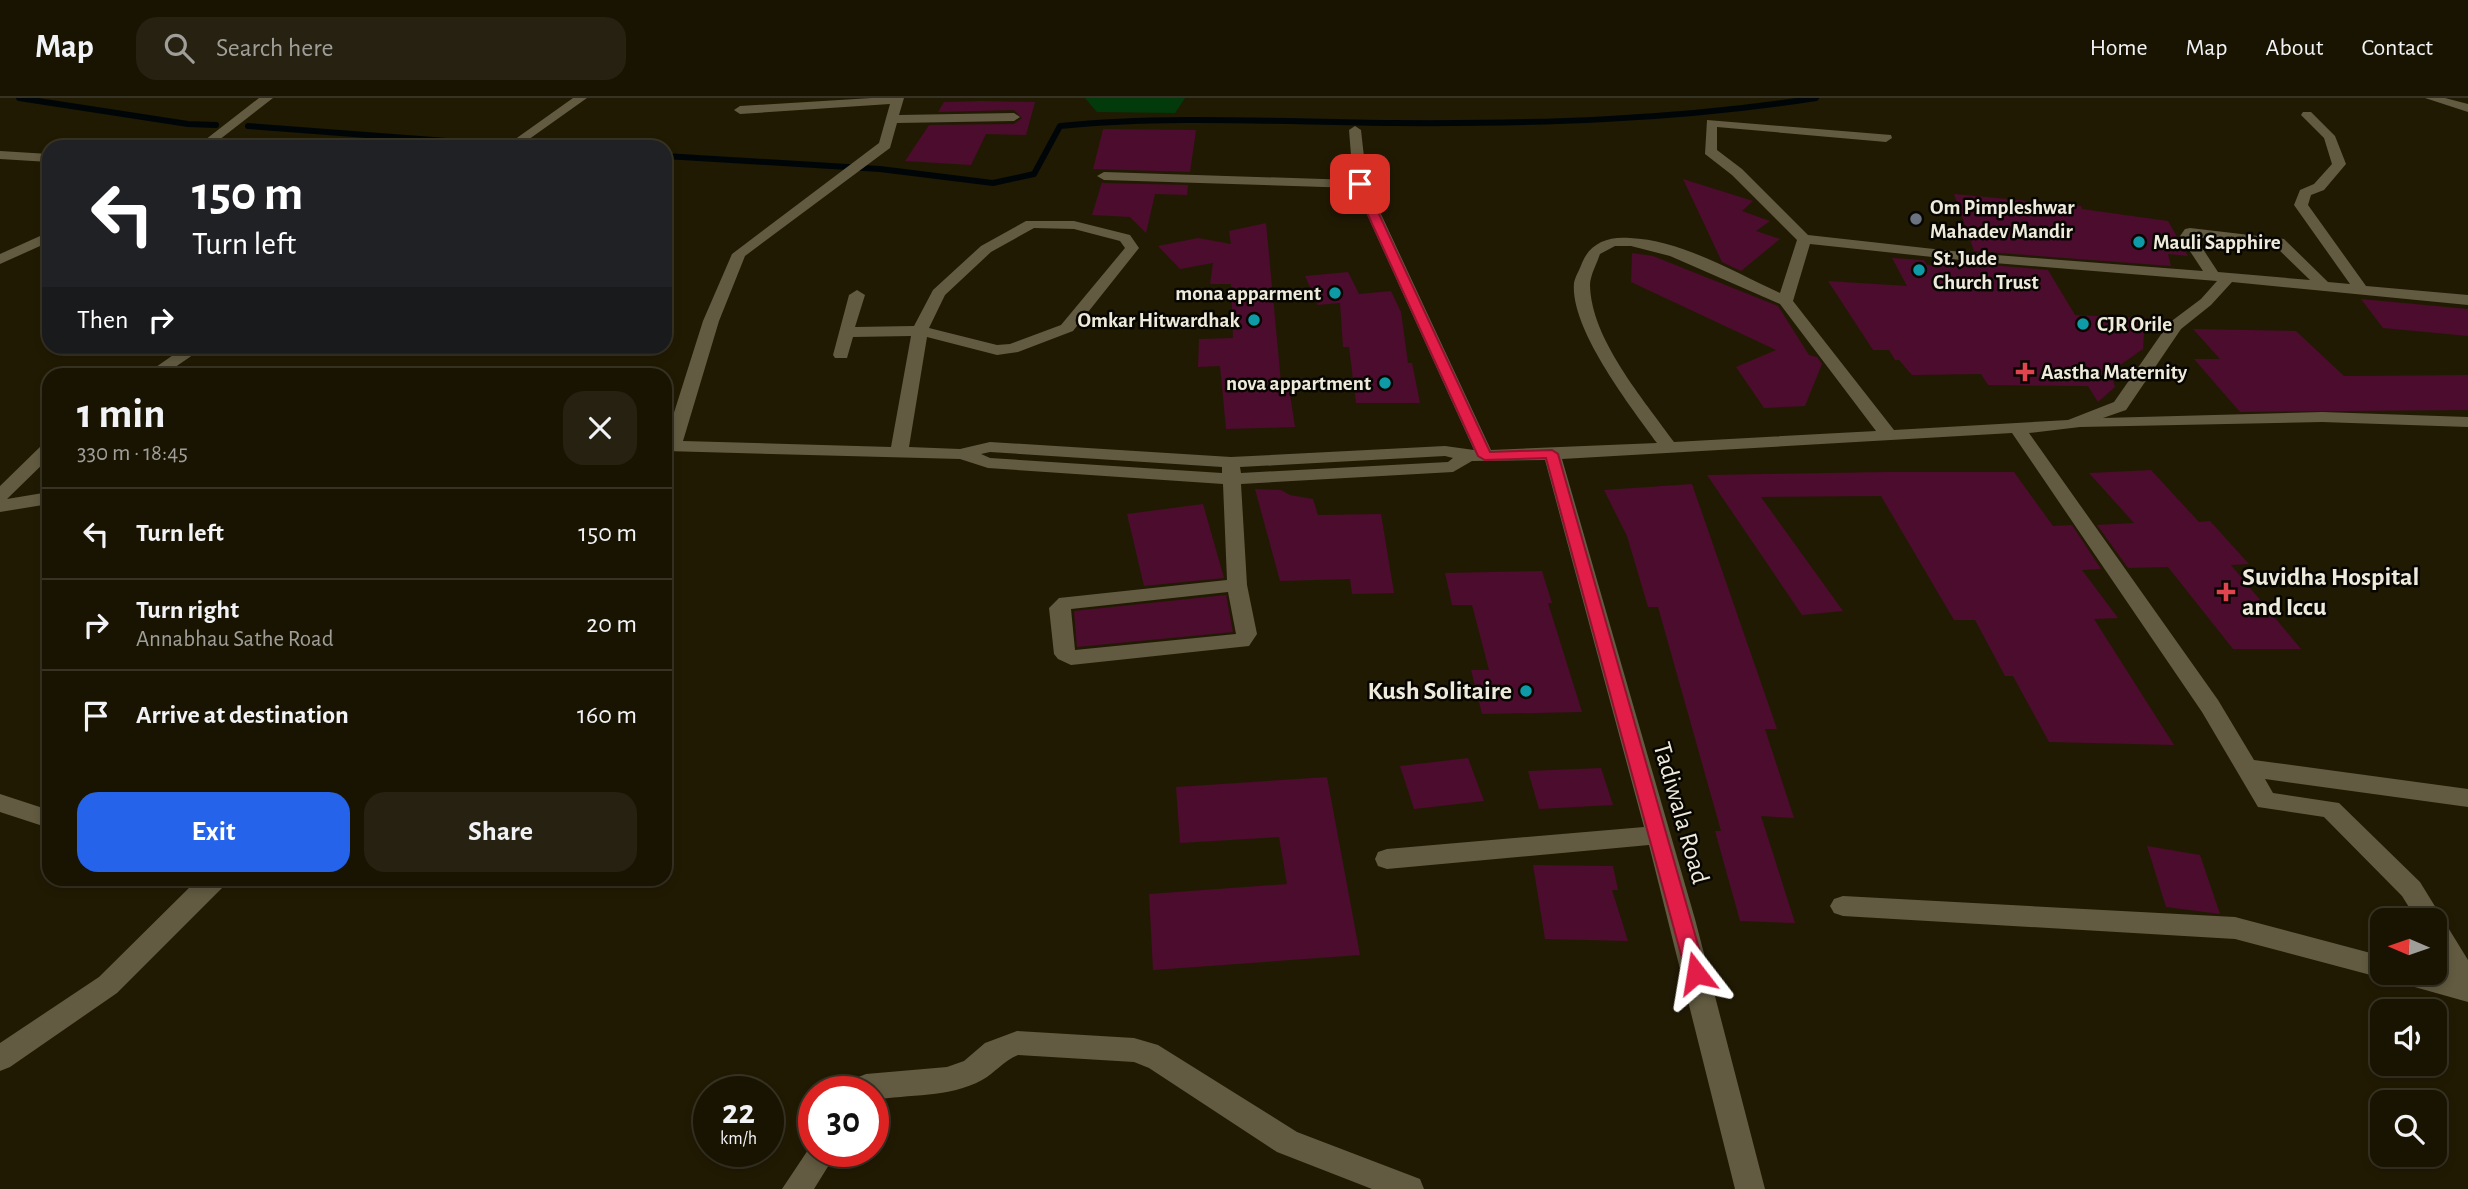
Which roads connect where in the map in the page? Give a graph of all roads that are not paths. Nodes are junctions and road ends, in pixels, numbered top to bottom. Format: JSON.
{"nodes":[{"id":1,"x":267,"y":98,"type":"edge"},
{"id":2,"x":581,"y":98,"type":"edge"},
{"id":3,"x":2431,"y":98,"type":"edge"},
{"id":4,"x":898,"y":99,"type":"edge"},
{"id":5,"x":2468,"y":108,"type":"edge"},
{"id":6,"x":740,"y":110,"type":"dead end"},
{"id":7,"x":2307,"y":115,"type":"dead end"},
{"id":8,"x":1014,"y":117,"type":"dead end"},
{"id":9,"x":893,"y":119,"type":"junction"},
{"id":10,"x":1355,"y":130,"type":"dead end"},
{"id":11,"x":1886,"y":138,"type":"dead end"},
{"id":12,"x":211,"y":140,"type":"edge"},
{"id":13,"x":520,"y":140,"type":"edge"},
{"id":14,"x":0,"y":155,"type":"edge"},
{"id":15,"x":42,"y":158,"type":"edge"},
{"id":16,"x":1104,"y":176,"type":"dead end"},
{"id":17,"x":1360,"y":184,"type":"junction"},
{"id":18,"x":42,"y":239,"type":"edge"},
{"id":19,"x":1804,"y":239,"type":"junction"},
{"id":20,"x":0,"y":260,"type":"edge"},
{"id":21,"x":2305,"y":267,"type":"junction"},
{"id":22,"x":2215,"y":272,"type":"junction"},
{"id":23,"x":2322,"y":284,"type":"junction"},
{"id":24,"x":2360,"y":288,"type":"junction"},
{"id":25,"x":857,"y":295,"type":"dead end"},
{"id":26,"x":2468,"y":300,"type":"edge"},
{"id":27,"x":1785,"y":301,"type":"junction"},
{"id":28,"x":920,"y":331,"type":"junction"},
{"id":29,"x":846,"y":332,"type":"junction"},
{"id":30,"x":185,"y":354,"type":"edge"},
{"id":31,"x":841,"y":355,"type":"dead end"},
{"id":32,"x":163,"y":368,"type":"edge"},
{"id":33,"x":2468,"y":422,"type":"edge"},
{"id":34,"x":2070,"y":425,"type":"junction"},
{"id":35,"x":2017,"y":428,"type":"junction"},
{"id":36,"x":1888,"y":434,"type":"junction"},
{"id":37,"x":672,"y":437,"type":"edge"},
{"id":38,"x":672,"y":446,"type":"edge"},
{"id":39,"x":1669,"y":447,"type":"junction"},
{"id":40,"x":899,"y":454,"type":"junction"},
{"id":41,"x":1552,"y":454,"type":"junction"},
{"id":42,"x":42,"y":455,"type":"edge"},
{"id":43,"x":1477,"y":456,"type":"junction"},
{"id":44,"x":1231,"y":470,"type":"junction"},
{"id":45,"x":0,"y":496,"type":"edge"},
{"id":46,"x":42,"y":499,"type":"edge"},
{"id":47,"x":0,"y":506,"type":"edge"},
{"id":48,"x":1237,"y":585,"type":"junction"},
{"id":49,"x":2247,"y":768,"type":"junction"},
{"id":50,"x":2468,"y":798,"type":"edge"},
{"id":51,"x":0,"y":803,"type":"edge"},
{"id":52,"x":42,"y":816,"type":"edge"},
{"id":53,"x":1657,"y":835,"type":"junction"},
{"id":54,"x":1387,"y":859,"type":"dead end"},
{"id":55,"x":208,"y":886,"type":"edge"},
{"id":56,"x":1843,"y":906,"type":"dead end"},
{"id":57,"x":2423,"y":908,"type":"edge"},
{"id":58,"x":2447,"y":949,"type":"edge"},
{"id":59,"x":2370,"y":964,"type":"edge"},
{"id":60,"x":2468,"y":983,"type":"edge"},
{"id":61,"x":2447,"y":984,"type":"edge"},
{"id":62,"x":2468,"y":990,"type":"edge"},
{"id":63,"x":0,"y":1058,"type":"edge"},
{"id":64,"x":889,"y":1085,"type":"edge"},
{"id":65,"x":812,"y":1167,"type":"edge"},
{"id":66,"x":797,"y":1189,"type":"edge"},
{"id":67,"x":1409,"y":1189,"type":"edge"},
{"id":68,"x":1750,"y":1189,"type":"edge"}],
"edges":[{"from":1,"to":12,"type":"street"},
{"from":2,"to":13,"type":"street"},
{"from":3,"to":5,"type":"street"},
{"from":4,"to":6,"type":"street"},
{"from":4,"to":9,"type":"street"},
{"from":7,"to":24,"type":"street"},
{"from":8,"to":9,"type":"street"},
{"from":9,"to":37,"type":"street"},
{"from":10,"to":17,"type":"street"},
{"from":11,"to":19,"type":"street"},
{"from":14,"to":15,"type":"street"},
{"from":16,"to":17,"type":"street"},
{"from":17,"to":43,"type":"street"},
{"from":18,"to":20,"type":"street"},
{"from":19,"to":22,"type":"street"},
{"from":19,"to":27,"type":"street"},
{"from":21,"to":22,"type":"street"},
{"from":21,"to":22,"type":"street"},
{"from":21,"to":23,"type":"street"},
{"from":22,"to":23,"type":"street"},
{"from":22,"to":34,"type":"street"},
{"from":23,"to":24,"type":"street"},
{"from":24,"to":26,"type":"street"},
{"from":25,"to":29,"type":"street"},
{"from":27,"to":36,"type":"street"},
{"from":27,"to":39,"type":"street"},
{"from":28,"to":28,"type":"street"},
{"from":28,"to":29,"type":"street"},
{"from":28,"to":40,"type":"street"},
{"from":29,"to":31,"type":"street"},
{"from":30,"to":32,"type":"street"},
{"from":33,"to":34,"type":"street"},
{"from":34,"to":35,"type":"street"},
{"from":35,"to":36,"type":"street"},
{"from":35,"to":49,"type":"street"},
{"from":36,"to":39,"type":"street"},
{"from":38,"to":40,"type":"street"},
{"from":39,"to":41,"type":"street"},
{"from":40,"to":44,"type":"street"},
{"from":41,"to":43,"type":"street"},
{"from":41,"to":53,"type":"street","name":"Tadiwala Road"},
{"from":42,"to":45,"type":"street"},
{"from":43,"to":44,"type":"street"},
{"from":44,"to":48,"type":"street"},
{"from":46,"to":47,"type":"street"},
{"from":48,"to":48,"type":"street"},
{"from":49,"to":50,"type":"street"},
{"from":49,"to":57,"type":"street"},
{"from":51,"to":52,"type":"street"},
{"from":53,"to":54,"type":"street"},
{"from":53,"to":68,"type":"street","name":"Tadiwala Road"},
{"from":55,"to":63,"type":"street"},
{"from":56,"to":59,"type":"street"},
{"from":58,"to":60,"type":"street"},
{"from":61,"to":62,"type":"street"},
{"from":64,"to":67,"type":"street"},
{"from":65,"to":66,"type":"street"}]}
